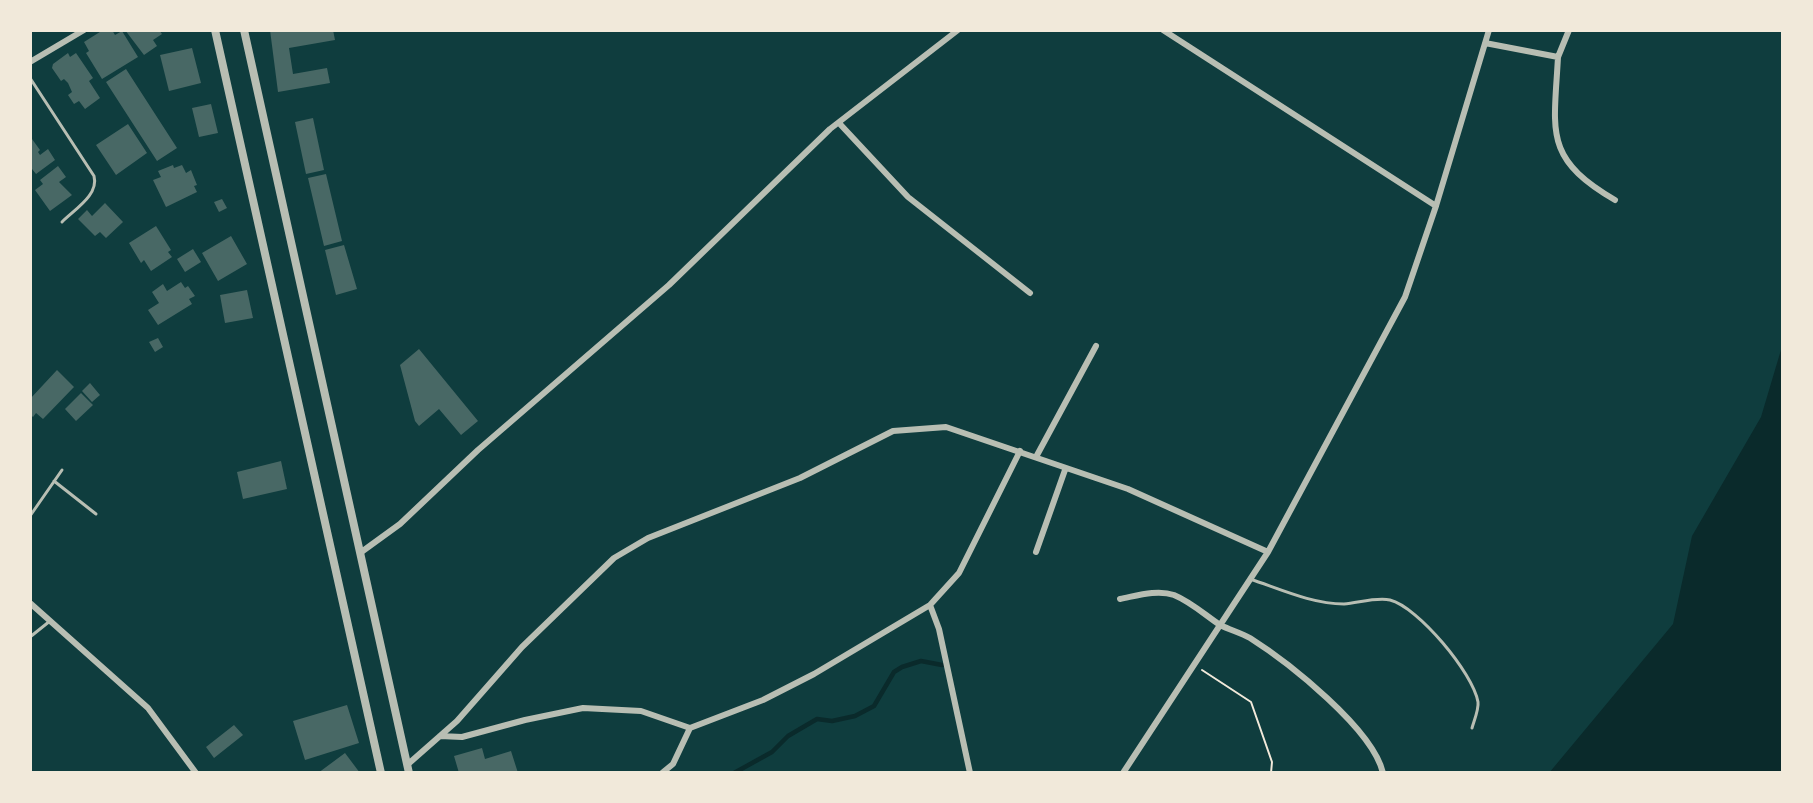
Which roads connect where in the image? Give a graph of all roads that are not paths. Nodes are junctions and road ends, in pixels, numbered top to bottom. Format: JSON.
{"nodes":[{"id":1,"x":84,"y":30,"type":"edge"},
{"id":2,"x":215,"y":30,"type":"edge"},
{"id":3,"x":244,"y":30,"type":"edge"},
{"id":4,"x":958,"y":30,"type":"edge"},
{"id":5,"x":1163,"y":30,"type":"edge"},
{"id":6,"x":1489,"y":30,"type":"edge"},
{"id":7,"x":1569,"y":30,"type":"edge"},
{"id":8,"x":1485,"y":43,"type":"junction"},
{"id":9,"x":1558,"y":57,"type":"junction"},
{"id":10,"x":30,"y":62,"type":"edge"},
{"id":11,"x":30,"y":78,"type":"edge"},
{"id":12,"x":839,"y":123,"type":"junction"},
{"id":13,"x":1615,"y":200,"type":"dead end"},
{"id":14,"x":1436,"y":206,"type":"junction"},
{"id":15,"x":62,"y":222,"type":"dead end"},
{"id":16,"x":1030,"y":293,"type":"dead end"},
{"id":17,"x":1096,"y":346,"type":"dead end"},
{"id":18,"x":1020,"y":451,"type":"junction"},
{"id":19,"x":1036,"y":457,"type":"junction"},
{"id":20,"x":62,"y":470,"type":"dead end"},
{"id":21,"x":1065,"y":470,"type":"junction"},
{"id":22,"x":54,"y":481,"type":"junction"},
{"id":23,"x":96,"y":514,"type":"dead end"},
{"id":24,"x":30,"y":516,"type":"edge"},
{"id":25,"x":1036,"y":552,"type":"dead end"},
{"id":26,"x":1268,"y":552,"type":"junction"},
{"id":27,"x":360,"y":553,"type":"junction"},
{"id":28,"x":1250,"y":579,"type":"junction"},
{"id":29,"x":1120,"y":599,"type":"dead end"},
{"id":30,"x":30,"y":603,"type":"edge"},
{"id":31,"x":930,"y":605,"type":"junction"},
{"id":32,"x":52,"y":620,"type":"junction"},
{"id":33,"x":1221,"y":625,"type":"junction"},
{"id":34,"x":30,"y":637,"type":"edge"},
{"id":35,"x":690,"y":728,"type":"junction"},
{"id":36,"x":1472,"y":729,"type":"dead end"},
{"id":37,"x":440,"y":736,"type":"junction"},
{"id":38,"x":408,"y":769,"type":"edge"},
{"id":39,"x":196,"y":773,"type":"edge"},
{"id":40,"x":381,"y":773,"type":"edge"},
{"id":41,"x":662,"y":773,"type":"edge"},
{"id":42,"x":970,"y":773,"type":"edge"},
{"id":43,"x":1124,"y":773,"type":"edge"},
{"id":44,"x":1383,"y":773,"type":"edge"}],
"edges":[{"from":1,"to":10,"type":"street"},
{"from":2,"to":40,"type":"street"},
{"from":3,"to":27,"type":"street"},
{"from":4,"to":12,"type":"street"},
{"from":5,"to":14,"type":"street"},
{"from":6,"to":8,"type":"street"},
{"from":7,"to":9,"type":"street"},
{"from":8,"to":9,"type":"street"},
{"from":8,"to":14,"type":"street"},
{"from":9,"to":13,"type":"street"},
{"from":11,"to":15,"type":"lane"},
{"from":12,"to":16,"type":"street"},
{"from":12,"to":27,"type":"street"},
{"from":14,"to":26,"type":"street"},
{"from":17,"to":19,"type":"street"},
{"from":18,"to":19,"type":"street"},
{"from":18,"to":31,"type":"street"},
{"from":18,"to":37,"type":"street"},
{"from":19,"to":21,"type":"street"},
{"from":20,"to":22,"type":"lane"},
{"from":21,"to":25,"type":"street"},
{"from":21,"to":26,"type":"street"},
{"from":22,"to":23,"type":"lane"},
{"from":22,"to":24,"type":"lane"},
{"from":26,"to":28,"type":"street"},
{"from":27,"to":38,"type":"street"},
{"from":28,"to":33,"type":"street"},
{"from":28,"to":36,"type":"lane"},
{"from":29,"to":33,"type":"street"},
{"from":30,"to":32,"type":"street"},
{"from":31,"to":35,"type":"street"},
{"from":31,"to":42,"type":"street"},
{"from":32,"to":34,"type":"lane"},
{"from":32,"to":39,"type":"street"},
{"from":33,"to":43,"type":"street"},
{"from":33,"to":44,"type":"street"},
{"from":35,"to":37,"type":"street"},
{"from":35,"to":41,"type":"street"},
{"from":37,"to":38,"type":"street"}]}
